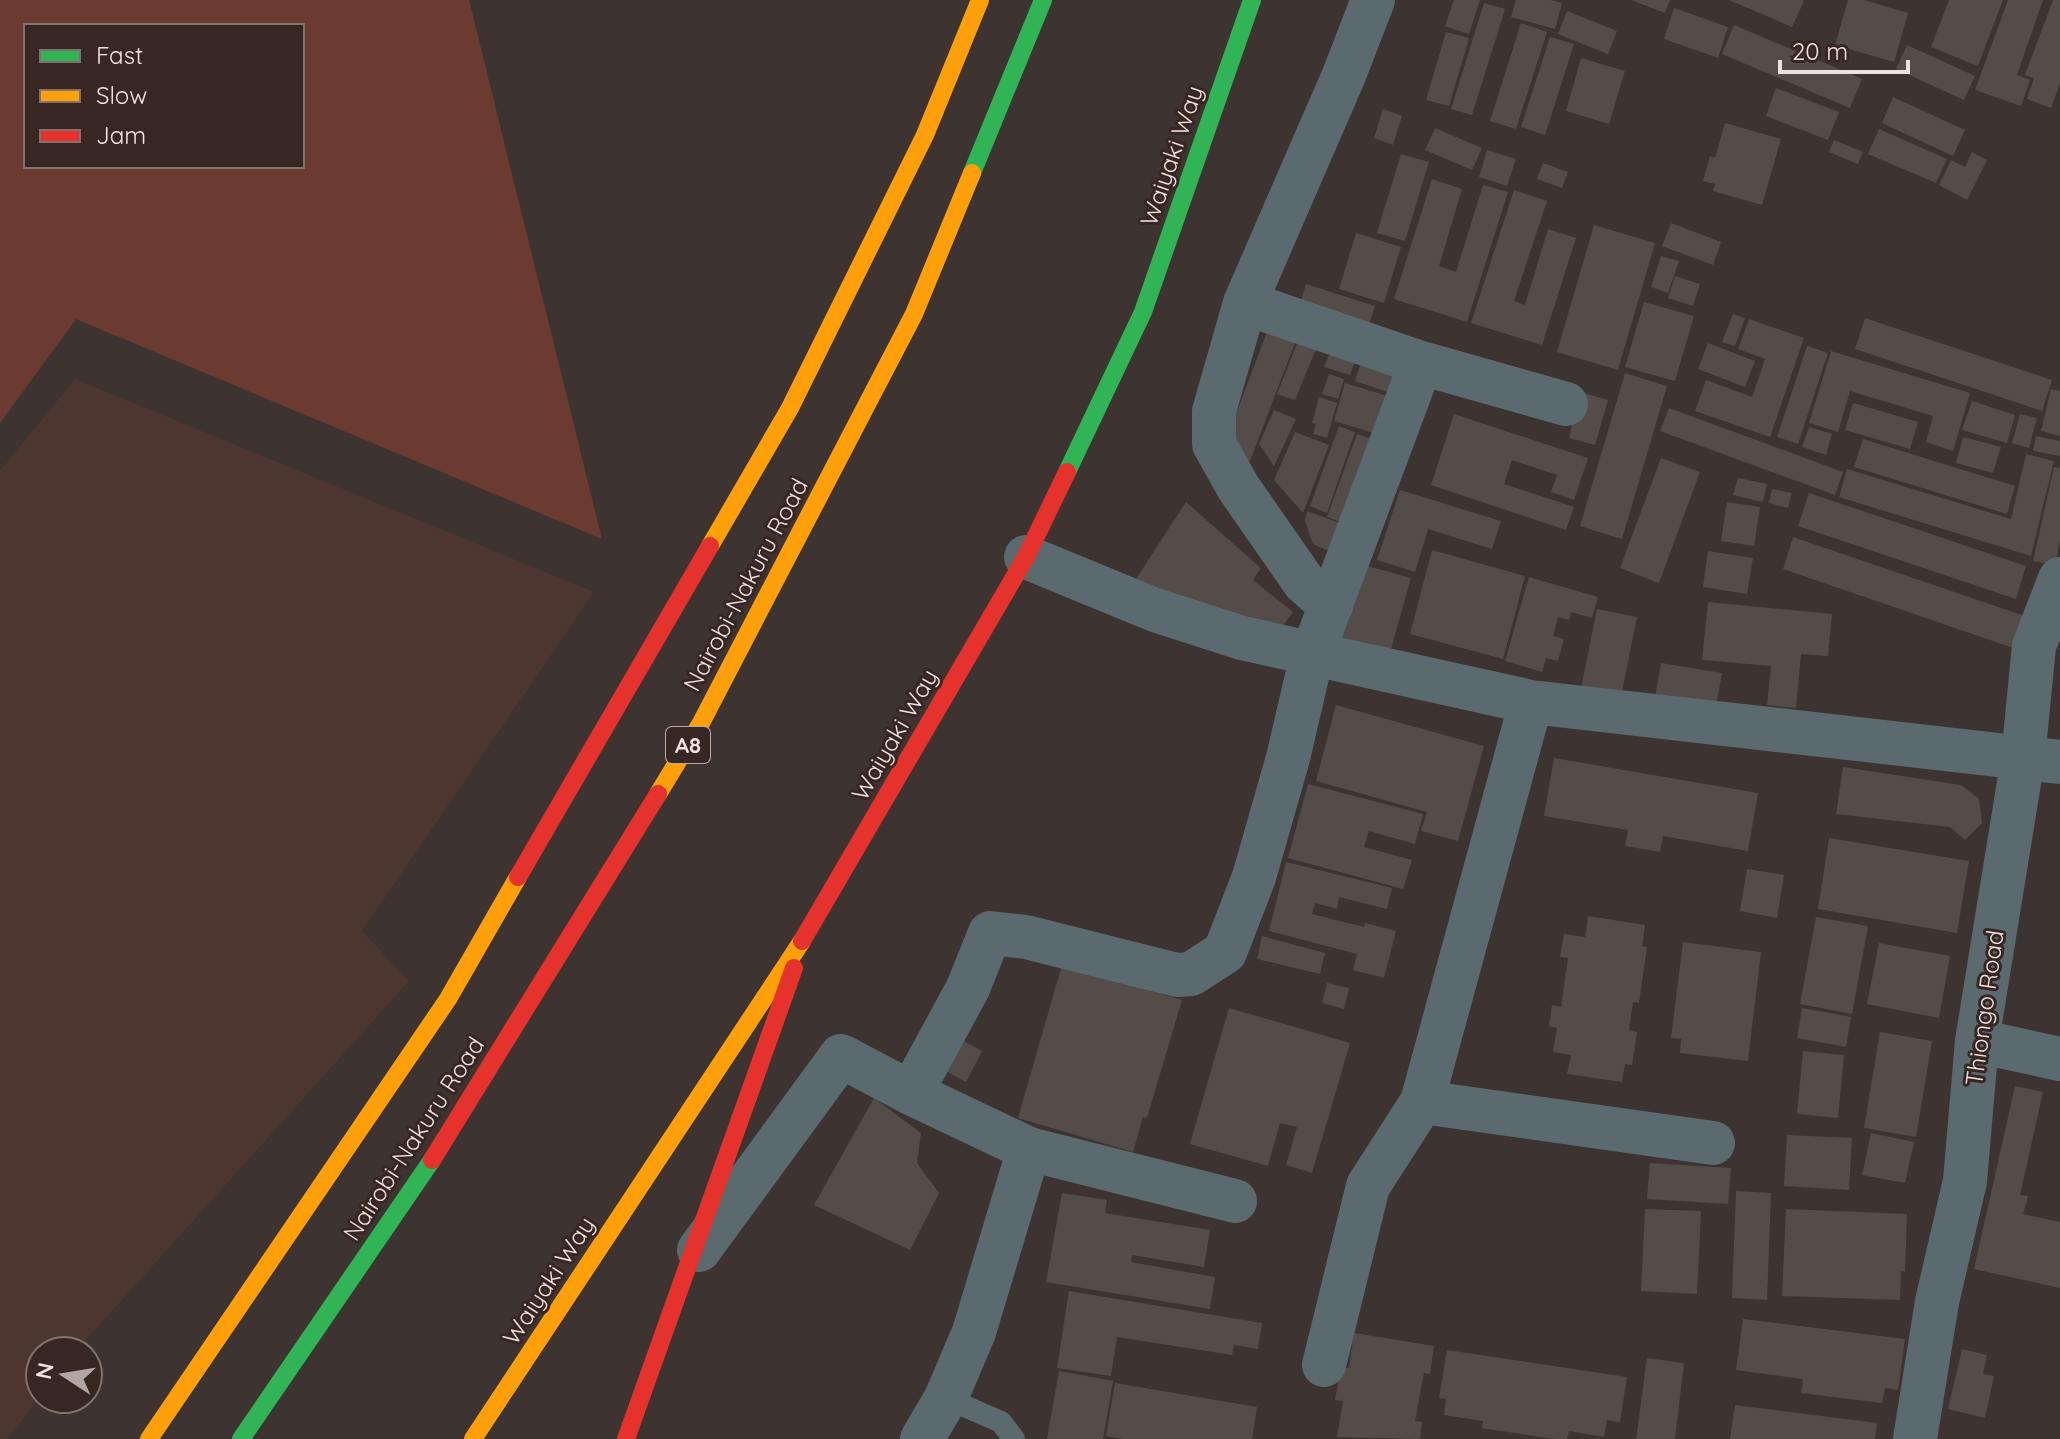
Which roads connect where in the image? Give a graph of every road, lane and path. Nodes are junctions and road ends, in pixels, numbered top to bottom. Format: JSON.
{"nodes":[{"id":1,"x":980,"y":0,"type":"edge"},
{"id":2,"x":1043,"y":0,"type":"edge"},
{"id":3,"x":1252,"y":0,"type":"edge"},
{"id":4,"x":1373,"y":0,"type":"edge"},
{"id":5,"x":1245,"y":303,"type":"junction"},
{"id":6,"x":1421,"y":363,"type":"junction"},
{"id":7,"x":1566,"y":404,"type":"dead end"},
{"id":8,"x":1026,"y":557,"type":"junction"},
{"id":9,"x":2060,"y":579,"type":"edge"},
{"id":10,"x":1331,"y":606,"type":"junction"},
{"id":11,"x":1312,"y":655,"type":"junction"},
{"id":12,"x":1531,"y":702,"type":"junction"},
{"id":13,"x":2042,"y":760,"type":"edge"},
{"id":14,"x":806,"y":936,"type":"junction"},
{"id":15,"x":1977,"y":1041,"type":"junction"},
{"id":16,"x":2060,"y":1059,"type":"edge"},
{"id":17,"x":911,"y":1093,"type":"junction"},
{"id":18,"x":1422,"y":1102,"type":"junction"},
{"id":19,"x":1713,"y":1143,"type":"dead end"},
{"id":20,"x":1029,"y":1149,"type":"junction"},
{"id":21,"x":1235,"y":1201,"type":"dead end"},
{"id":22,"x":690,"y":1263,"type":"junction"},
{"id":23,"x":1324,"y":1365,"type":"dead end"},
{"id":24,"x":946,"y":1398,"type":"junction"},
{"id":25,"x":149,"y":1439,"type":"edge"},
{"id":26,"x":241,"y":1439,"type":"edge"},
{"id":27,"x":473,"y":1439,"type":"edge"},
{"id":28,"x":626,"y":1439,"type":"edge"},
{"id":29,"x":922,"y":1439,"type":"edge"},
{"id":30,"x":1014,"y":1439,"type":"edge"},
{"id":31,"x":1915,"y":1439,"type":"edge"}],
"edges":[{"from":1,"to":25,"type":"main road"},
{"from":2,"to":26,"type":"main road","name":"Nairobi-Nakuru Road","number":"A8"},
{"from":3,"to":8,"type":"main road","name":"Waiyaki Way"},
{"from":4,"to":5,"type":"street"},
{"from":5,"to":6,"type":"street"},
{"from":5,"to":10,"type":"street"},
{"from":6,"to":7,"type":"street"},
{"from":6,"to":10,"type":"street"},
{"from":8,"to":11,"type":"street"},
{"from":8,"to":14,"type":"main road","name":"Waiyaki Way"},
{"from":9,"to":13,"type":"street","name":"Thiongo Road"},
{"from":10,"to":11,"type":"street"},
{"from":11,"to":12,"type":"street"},
{"from":11,"to":17,"type":"street"},
{"from":12,"to":13,"type":"street"},
{"from":12,"to":18,"type":"street"},
{"from":13,"to":15,"type":"street","name":"Thiongo Road"},
{"from":14,"to":22,"type":"main road"},
{"from":14,"to":27,"type":"main road","name":"Waiyaki Way"},
{"from":15,"to":16,"type":"street"},
{"from":15,"to":31,"type":"street","name":"Thiongo Road"},
{"from":17,"to":20,"type":"street"},
{"from":17,"to":22,"type":"street"},
{"from":18,"to":19,"type":"street"},
{"from":18,"to":23,"type":"street"},
{"from":20,"to":21,"type":"street"},
{"from":20,"to":24,"type":"street"},
{"from":22,"to":28,"type":"main road"},
{"from":24,"to":29,"type":"street"},
{"from":24,"to":30,"type":"lane"}]}
